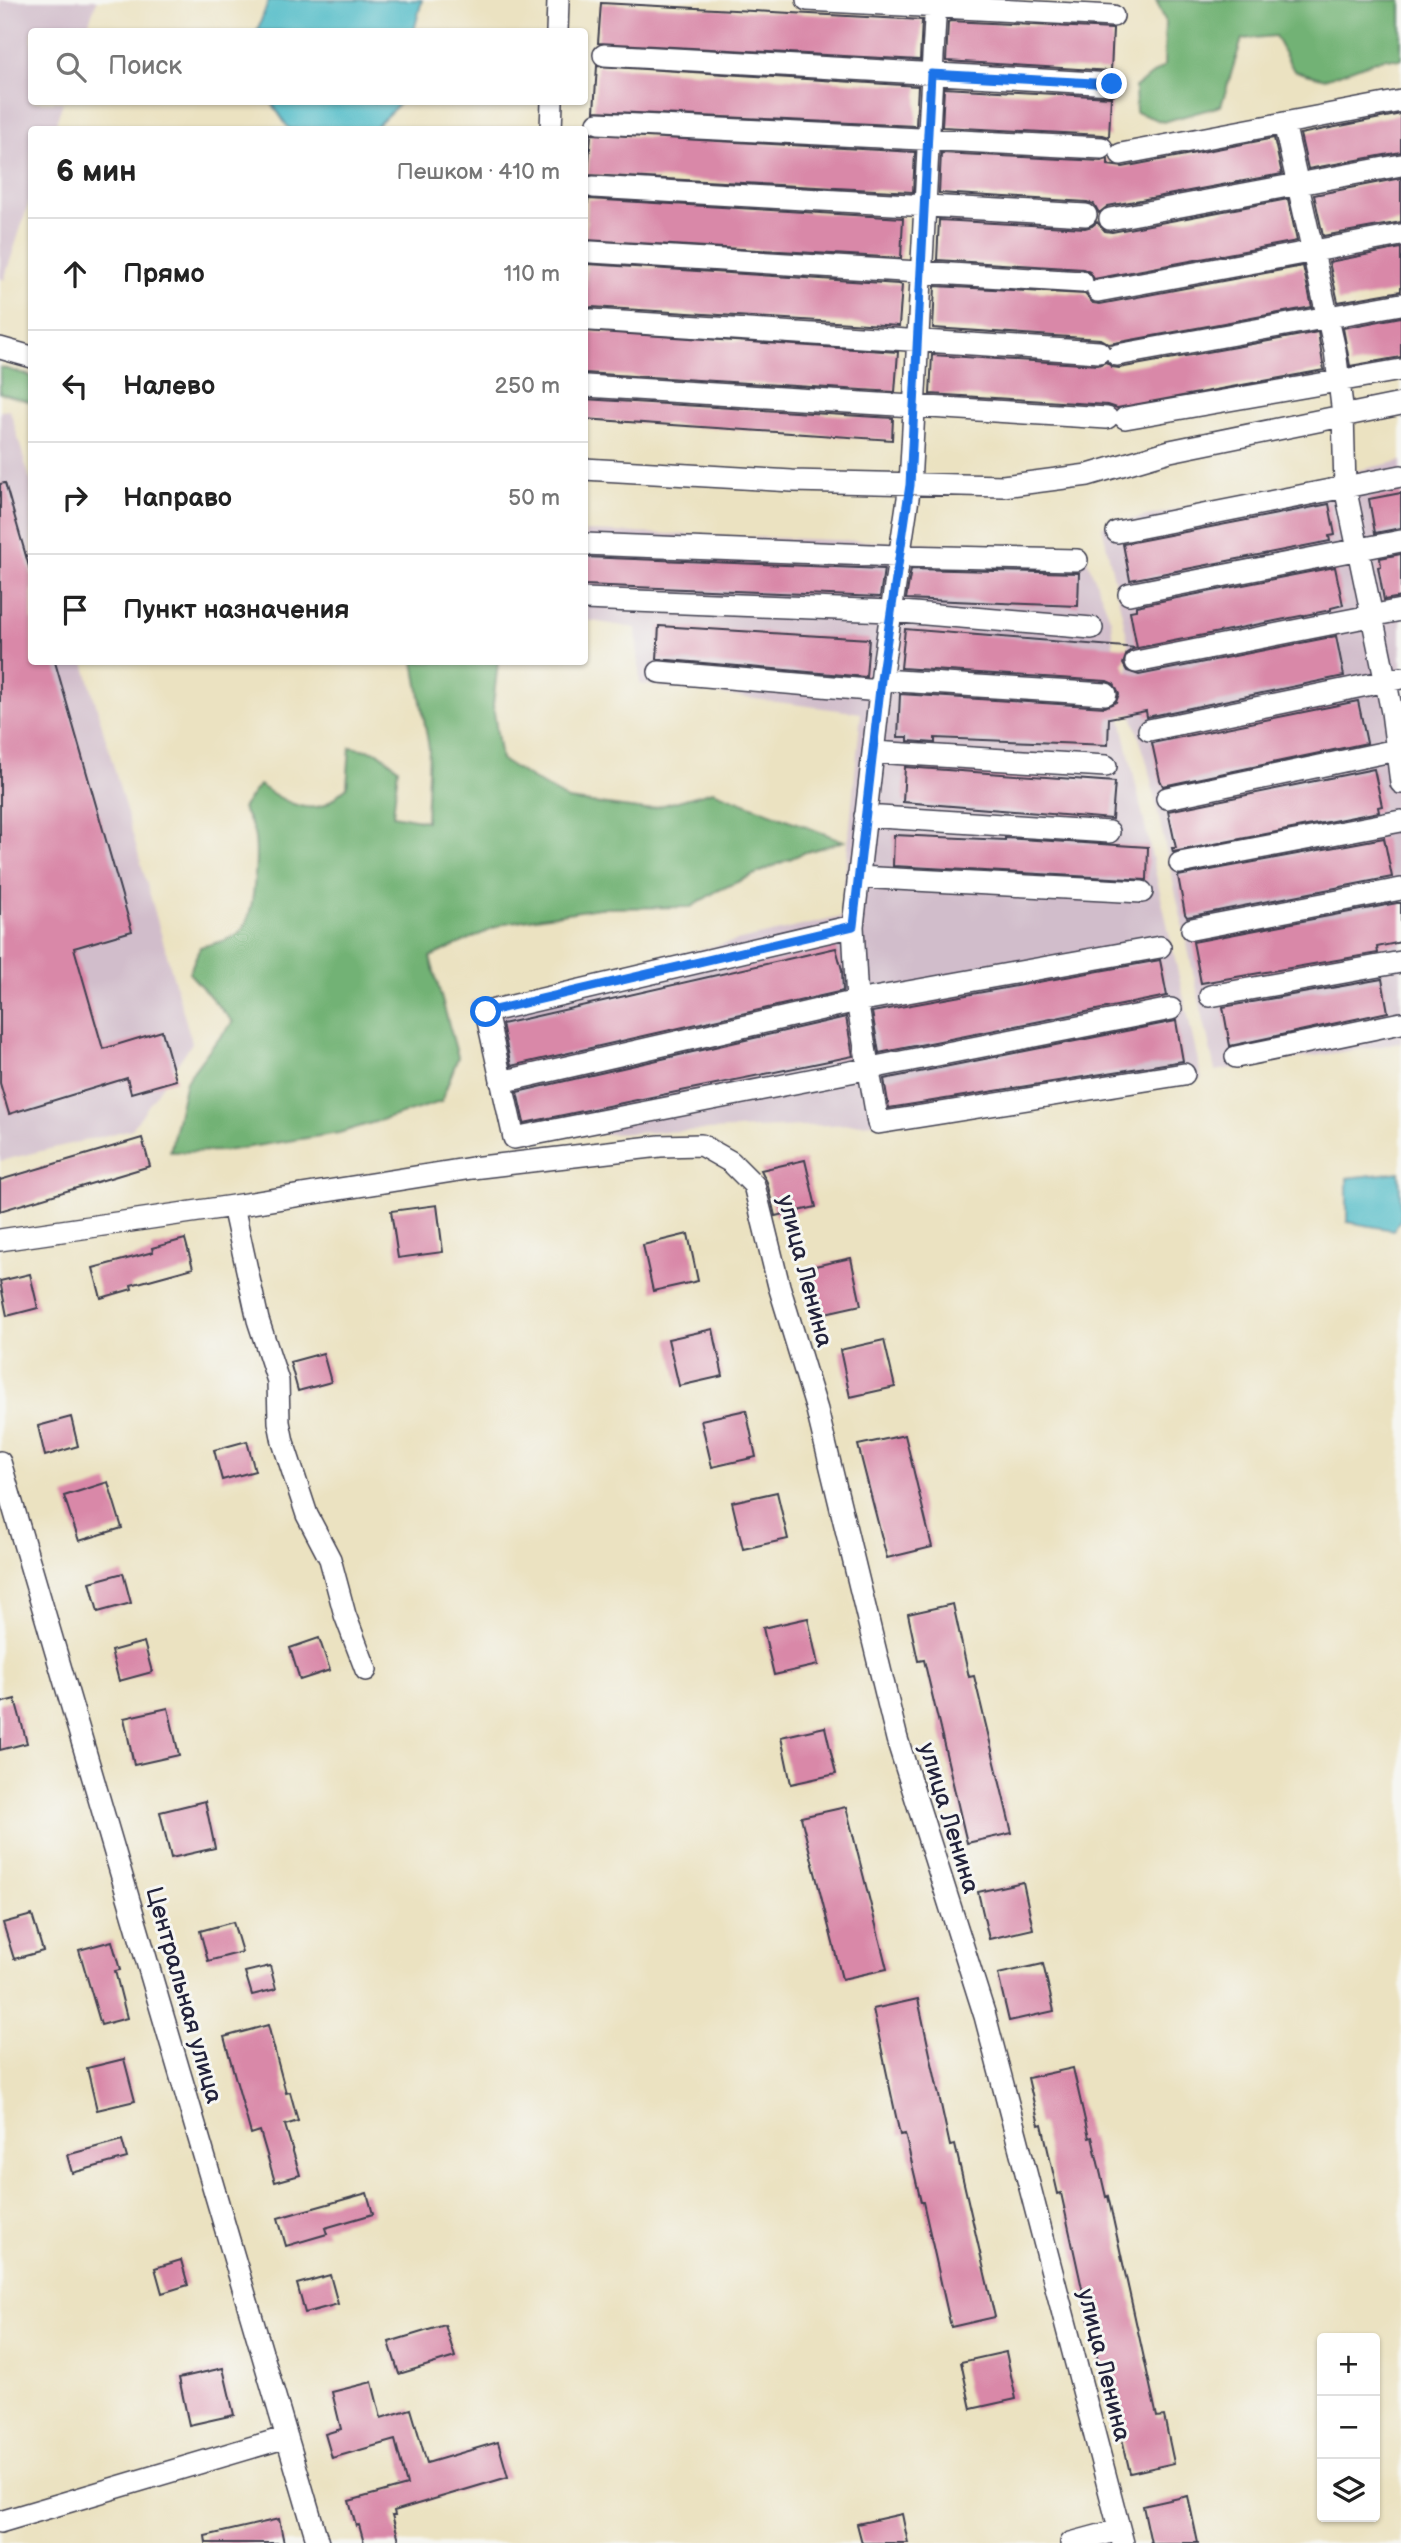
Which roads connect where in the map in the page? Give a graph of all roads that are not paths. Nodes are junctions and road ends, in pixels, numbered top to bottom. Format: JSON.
{"nodes":[{"id":1,"x":558,"y":0,"type":"edge"},
{"id":2,"x":807,"y":0,"type":"edge"},
{"id":3,"x":936,"y":3,"type":"edge"},
{"id":4,"x":1112,"y":16,"type":"dead end"},
{"id":5,"x":556,"y":28,"type":"edge"},
{"id":6,"x":604,"y":55,"type":"dead end"},
{"id":7,"x":931,"y":74,"type":"junction"},
{"id":8,"x":1112,"y":84,"type":"dead end"},
{"id":9,"x":1401,"y":101,"type":"edge"},
{"id":10,"x":552,"y":105,"type":"edge"},
{"id":11,"x":597,"y":123,"type":"dead end"},
{"id":12,"x":1284,"y":123,"type":"junction"},
{"id":13,"x":551,"y":126,"type":"edge"},
{"id":14,"x":928,"y":139,"type":"junction"},
{"id":15,"x":1401,"y":165,"type":"edge"},
{"id":16,"x":1298,"y":183,"type":"junction"},
{"id":17,"x":593,"y":187,"type":"dead end"},
{"id":18,"x":924,"y":205,"type":"junction"},
{"id":19,"x":1086,"y":215,"type":"dead end"},
{"id":20,"x":1110,"y":219,"type":"dead end"},
{"id":21,"x":1401,"y":235,"type":"edge"},
{"id":22,"x":1311,"y":251,"type":"junction"},
{"id":23,"x":591,"y":252,"type":"dead end"},
{"id":24,"x":921,"y":272,"type":"junction"},
{"id":25,"x":1401,"y":304,"type":"edge"},
{"id":26,"x":1328,"y":317,"type":"junction"},
{"id":27,"x":591,"y":320,"type":"dead end"},
{"id":28,"x":918,"y":340,"type":"junction"},
{"id":29,"x":0,"y":348,"type":"edge"},
{"id":30,"x":28,"y":356,"type":"edge"},
{"id":31,"x":1401,"y":370,"type":"edge"},
{"id":32,"x":1340,"y":382,"type":"junction"},
{"id":33,"x":588,"y":386,"type":"edge"},
{"id":34,"x":1401,"y":404,"type":"edge"},
{"id":35,"x":914,"y":406,"type":"junction"},
{"id":36,"x":1343,"y":414,"type":"junction"},
{"id":37,"x":588,"y":469,"type":"edge"},
{"id":38,"x":1401,"y":476,"type":"edge"},
{"id":39,"x":910,"y":485,"type":"junction"},
{"id":40,"x":1345,"y":486,"type":"junction"},
{"id":41,"x":1117,"y":532,"type":"dead end"},
{"id":42,"x":1401,"y":541,"type":"edge"},
{"id":43,"x":588,"y":544,"type":"edge"},
{"id":44,"x":1358,"y":548,"type":"junction"},
{"id":45,"x":898,"y":556,"type":"junction"},
{"id":46,"x":1077,"y":560,"type":"dead end"},
{"id":47,"x":1129,"y":594,"type":"dead end"},
{"id":48,"x":588,"y":599,"type":"edge"},
{"id":49,"x":1401,"y":610,"type":"edge"},
{"id":50,"x":890,"y":611,"type":"junction"},
{"id":51,"x":1372,"y":615,"type":"junction"},
{"id":52,"x":1092,"y":628,"type":"dead end"},
{"id":53,"x":1136,"y":662,"type":"dead end"},
{"id":54,"x":659,"y":672,"type":"dead end"},
{"id":55,"x":1393,"y":679,"type":"edge"},
{"id":56,"x":880,"y":686,"type":"junction"},
{"id":57,"x":1106,"y":694,"type":"dead end"},
{"id":58,"x":1149,"y":730,"type":"dead end"},
{"id":59,"x":1399,"y":750,"type":"edge"},
{"id":60,"x":873,"y":752,"type":"junction"},
{"id":61,"x":1106,"y":766,"type":"dead end"},
{"id":62,"x":1401,"y":783,"type":"edge"},
{"id":63,"x":1167,"y":798,"type":"dead end"},
{"id":64,"x":865,"y":816,"type":"junction"},
{"id":65,"x":1401,"y":821,"type":"edge"},
{"id":66,"x":1109,"y":832,"type":"dead end"},
{"id":67,"x":1180,"y":863,"type":"dead end"},
{"id":68,"x":858,"y":877,"type":"junction"},
{"id":69,"x":1401,"y":889,"type":"edge"},
{"id":70,"x":1142,"y":892,"type":"dead end"},
{"id":71,"x":853,"y":926,"type":"junction"},
{"id":72,"x":1192,"y":929,"type":"dead end"},
{"id":73,"x":1160,"y":947,"type":"dead end"},
{"id":74,"x":1401,"y":962,"type":"edge"},
{"id":75,"x":1210,"y":996,"type":"dead end"},
{"id":76,"x":857,"y":1001,"type":"junction"},
{"id":77,"x":1171,"y":1009,"type":"dead end"},
{"id":78,"x":1401,"y":1023,"type":"edge"},
{"id":79,"x":1236,"y":1057,"type":"dead end"},
{"id":80,"x":867,"y":1069,"type":"junction"},
{"id":81,"x":1184,"y":1074,"type":"dead end"},
{"id":82,"x":501,"y":1082,"type":"junction"},
{"id":83,"x":233,"y":1206,"type":"junction"},
{"id":84,"x":0,"y":1240,"type":"edge"},
{"id":85,"x":0,"y":1462,"type":"edge"},
{"id":86,"x":366,"y":1670,"type":"dead end"},
{"id":87,"x":286,"y":2437,"type":"junction"},
{"id":88,"x":0,"y":2522,"type":"edge"},
{"id":89,"x":1121,"y":2536,"type":"edge"},
{"id":90,"x":318,"y":2543,"type":"edge"},
{"id":91,"x":1071,"y":2543,"type":"edge"}],
"edges":[{"from":1,"to":5,"type":"street"},
{"from":2,"to":3,"type":"street"},
{"from":3,"to":4,"type":"street"},
{"from":3,"to":7,"type":"street"},
{"from":6,"to":7,"type":"street"},
{"from":7,"to":8,"type":"street"},
{"from":7,"to":14,"type":"street"},
{"from":9,"to":12,"type":"street"},
{"from":10,"to":13,"type":"street"},
{"from":11,"to":14,"type":"street"},
{"from":12,"to":14,"type":"street"},
{"from":12,"to":16,"type":"street"},
{"from":14,"to":18,"type":"street"},
{"from":15,"to":16,"type":"street"},
{"from":16,"to":20,"type":"street"},
{"from":16,"to":22,"type":"street"},
{"from":17,"to":18,"type":"street"},
{"from":18,"to":19,"type":"street"},
{"from":18,"to":24,"type":"street"},
{"from":21,"to":22,"type":"street"},
{"from":22,"to":24,"type":"street"},
{"from":22,"to":26,"type":"street"},
{"from":23,"to":24,"type":"street"},
{"from":24,"to":28,"type":"street"},
{"from":25,"to":26,"type":"street"},
{"from":26,"to":28,"type":"street"},
{"from":26,"to":32,"type":"street"},
{"from":27,"to":28,"type":"street"},
{"from":28,"to":35,"type":"street"},
{"from":29,"to":30,"type":"street"},
{"from":31,"to":32,"type":"street"},
{"from":32,"to":35,"type":"street"},
{"from":32,"to":36,"type":"street"},
{"from":33,"to":35,"type":"street"},
{"from":34,"to":36,"type":"street"},
{"from":35,"to":39,"type":"street"},
{"from":36,"to":39,"type":"street"},
{"from":36,"to":40,"type":"street"},
{"from":37,"to":39,"type":"street"},
{"from":38,"to":40,"type":"street"},
{"from":39,"to":45,"type":"street"},
{"from":40,"to":41,"type":"street"},
{"from":40,"to":44,"type":"street"},
{"from":42,"to":44,"type":"street"},
{"from":43,"to":45,"type":"street"},
{"from":44,"to":47,"type":"street"},
{"from":44,"to":51,"type":"street"},
{"from":45,"to":46,"type":"street"},
{"from":45,"to":50,"type":"street"},
{"from":48,"to":50,"type":"street"},
{"from":49,"to":51,"type":"street"},
{"from":50,"to":52,"type":"street"},
{"from":50,"to":56,"type":"street"},
{"from":51,"to":53,"type":"street"},
{"from":51,"to":55,"type":"street"},
{"from":54,"to":56,"type":"street"},
{"from":55,"to":58,"type":"street"},
{"from":55,"to":59,"type":"street"},
{"from":56,"to":57,"type":"street"},
{"from":56,"to":60,"type":"street"},
{"from":59,"to":62,"type":"street"},
{"from":59,"to":63,"type":"street"},
{"from":60,"to":61,"type":"street"},
{"from":60,"to":64,"type":"street"},
{"from":64,"to":66,"type":"street"},
{"from":64,"to":68,"type":"street"},
{"from":65,"to":67,"type":"street"},
{"from":68,"to":70,"type":"street"},
{"from":68,"to":71,"type":"street"},
{"from":69,"to":72,"type":"street"},
{"from":71,"to":76,"type":"street"},
{"from":71,"to":82,"type":"street"},
{"from":73,"to":76,"type":"street"},
{"from":74,"to":75,"type":"street"},
{"from":76,"to":80,"type":"street"},
{"from":76,"to":82,"type":"street"},
{"from":77,"to":80,"type":"street"},
{"from":78,"to":79,"type":"street"},
{"from":80,"to":81,"type":"street"},
{"from":80,"to":82,"type":"street"},
{"from":83,"to":84,"type":"street"},
{"from":83,"to":86,"type":"street"},
{"from":83,"to":89,"type":"street","name":"улица Ленина"},
{"from":85,"to":87,"type":"street","name":"Центральная улица"},
{"from":87,"to":88,"type":"street"},
{"from":87,"to":90,"type":"street","name":"Центральная улица"},
{"from":89,"to":91,"type":"street","name":"улица Ленина"}]}
